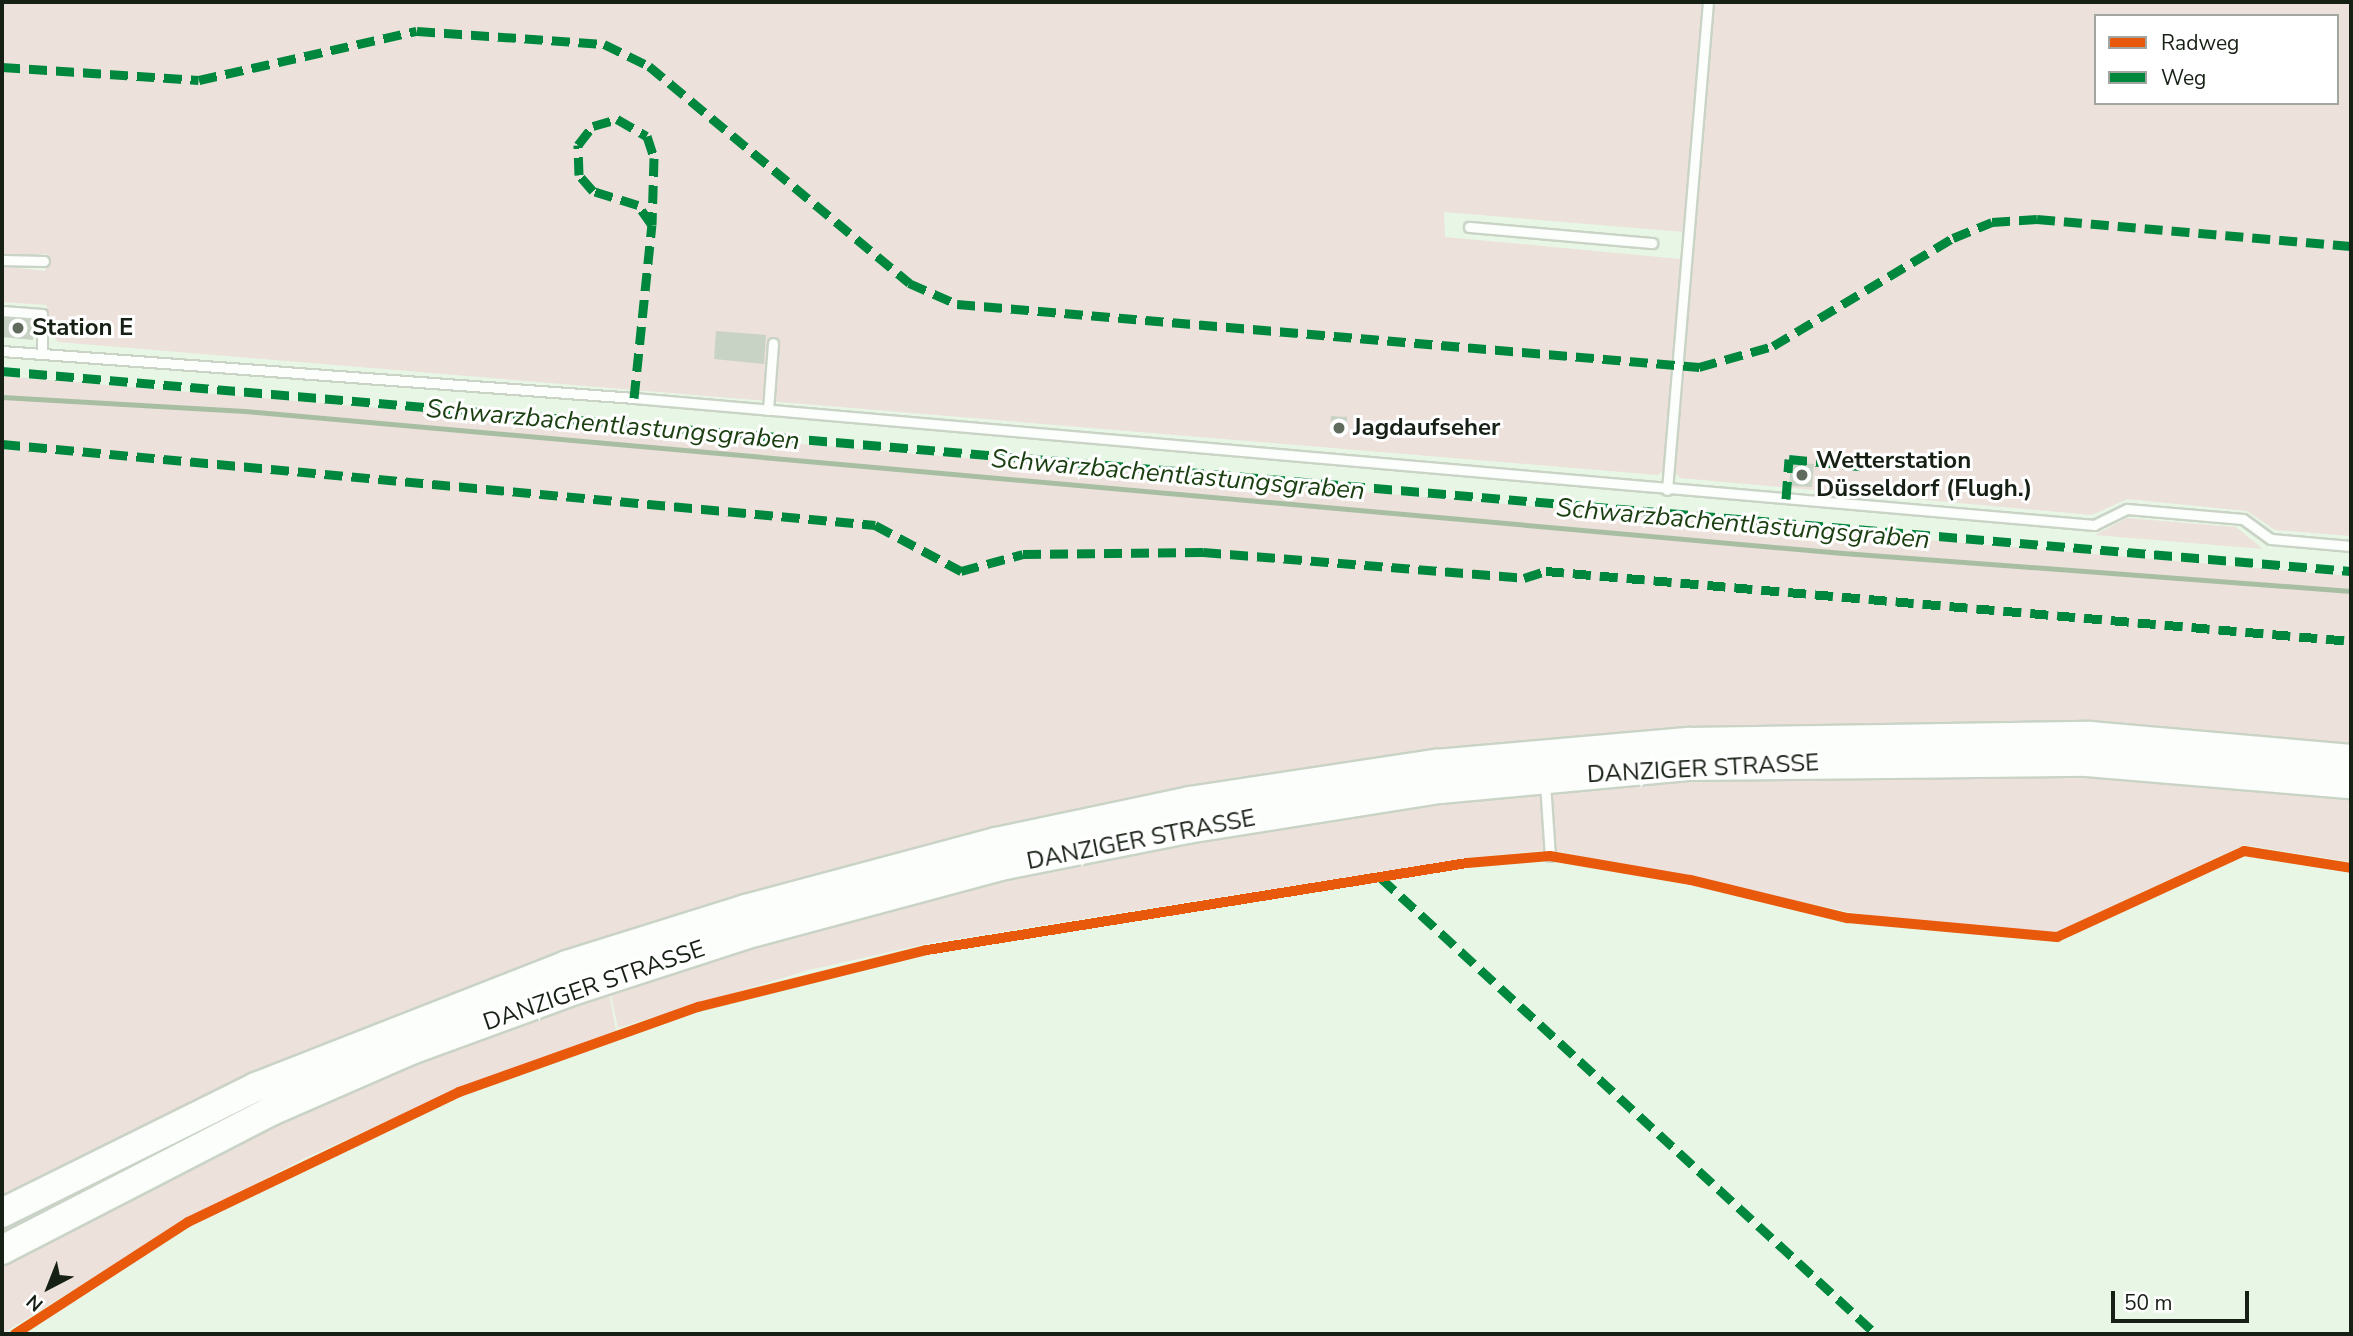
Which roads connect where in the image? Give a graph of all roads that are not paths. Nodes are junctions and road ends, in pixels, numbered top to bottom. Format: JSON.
{"nodes":[{"id":1,"x":1708,"y":2,"type":"edge"},
{"id":2,"x":1469,"y":228,"type":"dead end"},
{"id":3,"x":1652,"y":243,"type":"dead end"},
{"id":4,"x":2,"y":260,"type":"edge"},
{"id":5,"x":44,"y":261,"type":"dead end"},
{"id":6,"x":2,"y":311,"type":"edge"},
{"id":7,"x":774,"y":343,"type":"dead end"},
{"id":8,"x":2,"y":351,"type":"edge"},
{"id":9,"x":42,"y":354,"type":"junction"},
{"id":10,"x":768,"y":410,"type":"junction"},
{"id":11,"x":1667,"y":490,"type":"junction"},
{"id":12,"x":2351,"y":546,"type":"edge"},
{"id":13,"x":2351,"y":760,"type":"edge"},
{"id":14,"x":1545,"y":778,"type":"junction"},
{"id":15,"x":2351,"y":784,"type":"edge"},
{"id":16,"x":1550,"y":856,"type":"dead end"},
{"id":17,"x":2,"y":1213,"type":"edge"},
{"id":18,"x":2,"y":1250,"type":"edge"}],
"edges":[{"from":1,"to":11,"type":"lane"},
{"from":2,"to":3,"type":"lane"},
{"from":4,"to":5,"type":"lane"},
{"from":6,"to":9,"type":"lane"},
{"from":7,"to":10,"type":"lane"},
{"from":8,"to":9,"type":"lane"},
{"from":9,"to":10,"type":"lane"},
{"from":10,"to":11,"type":"lane"},
{"from":11,"to":12,"type":"lane"},
{"from":13,"to":17,"type":"highway","name":"DANZIGER STRASSE"},
{"from":14,"to":15,"type":"highway","name":"DANZIGER STRASSE"},
{"from":14,"to":16,"type":"lane"},
{"from":14,"to":18,"type":"highway","name":"DANZIGER STRASSE"}]}
